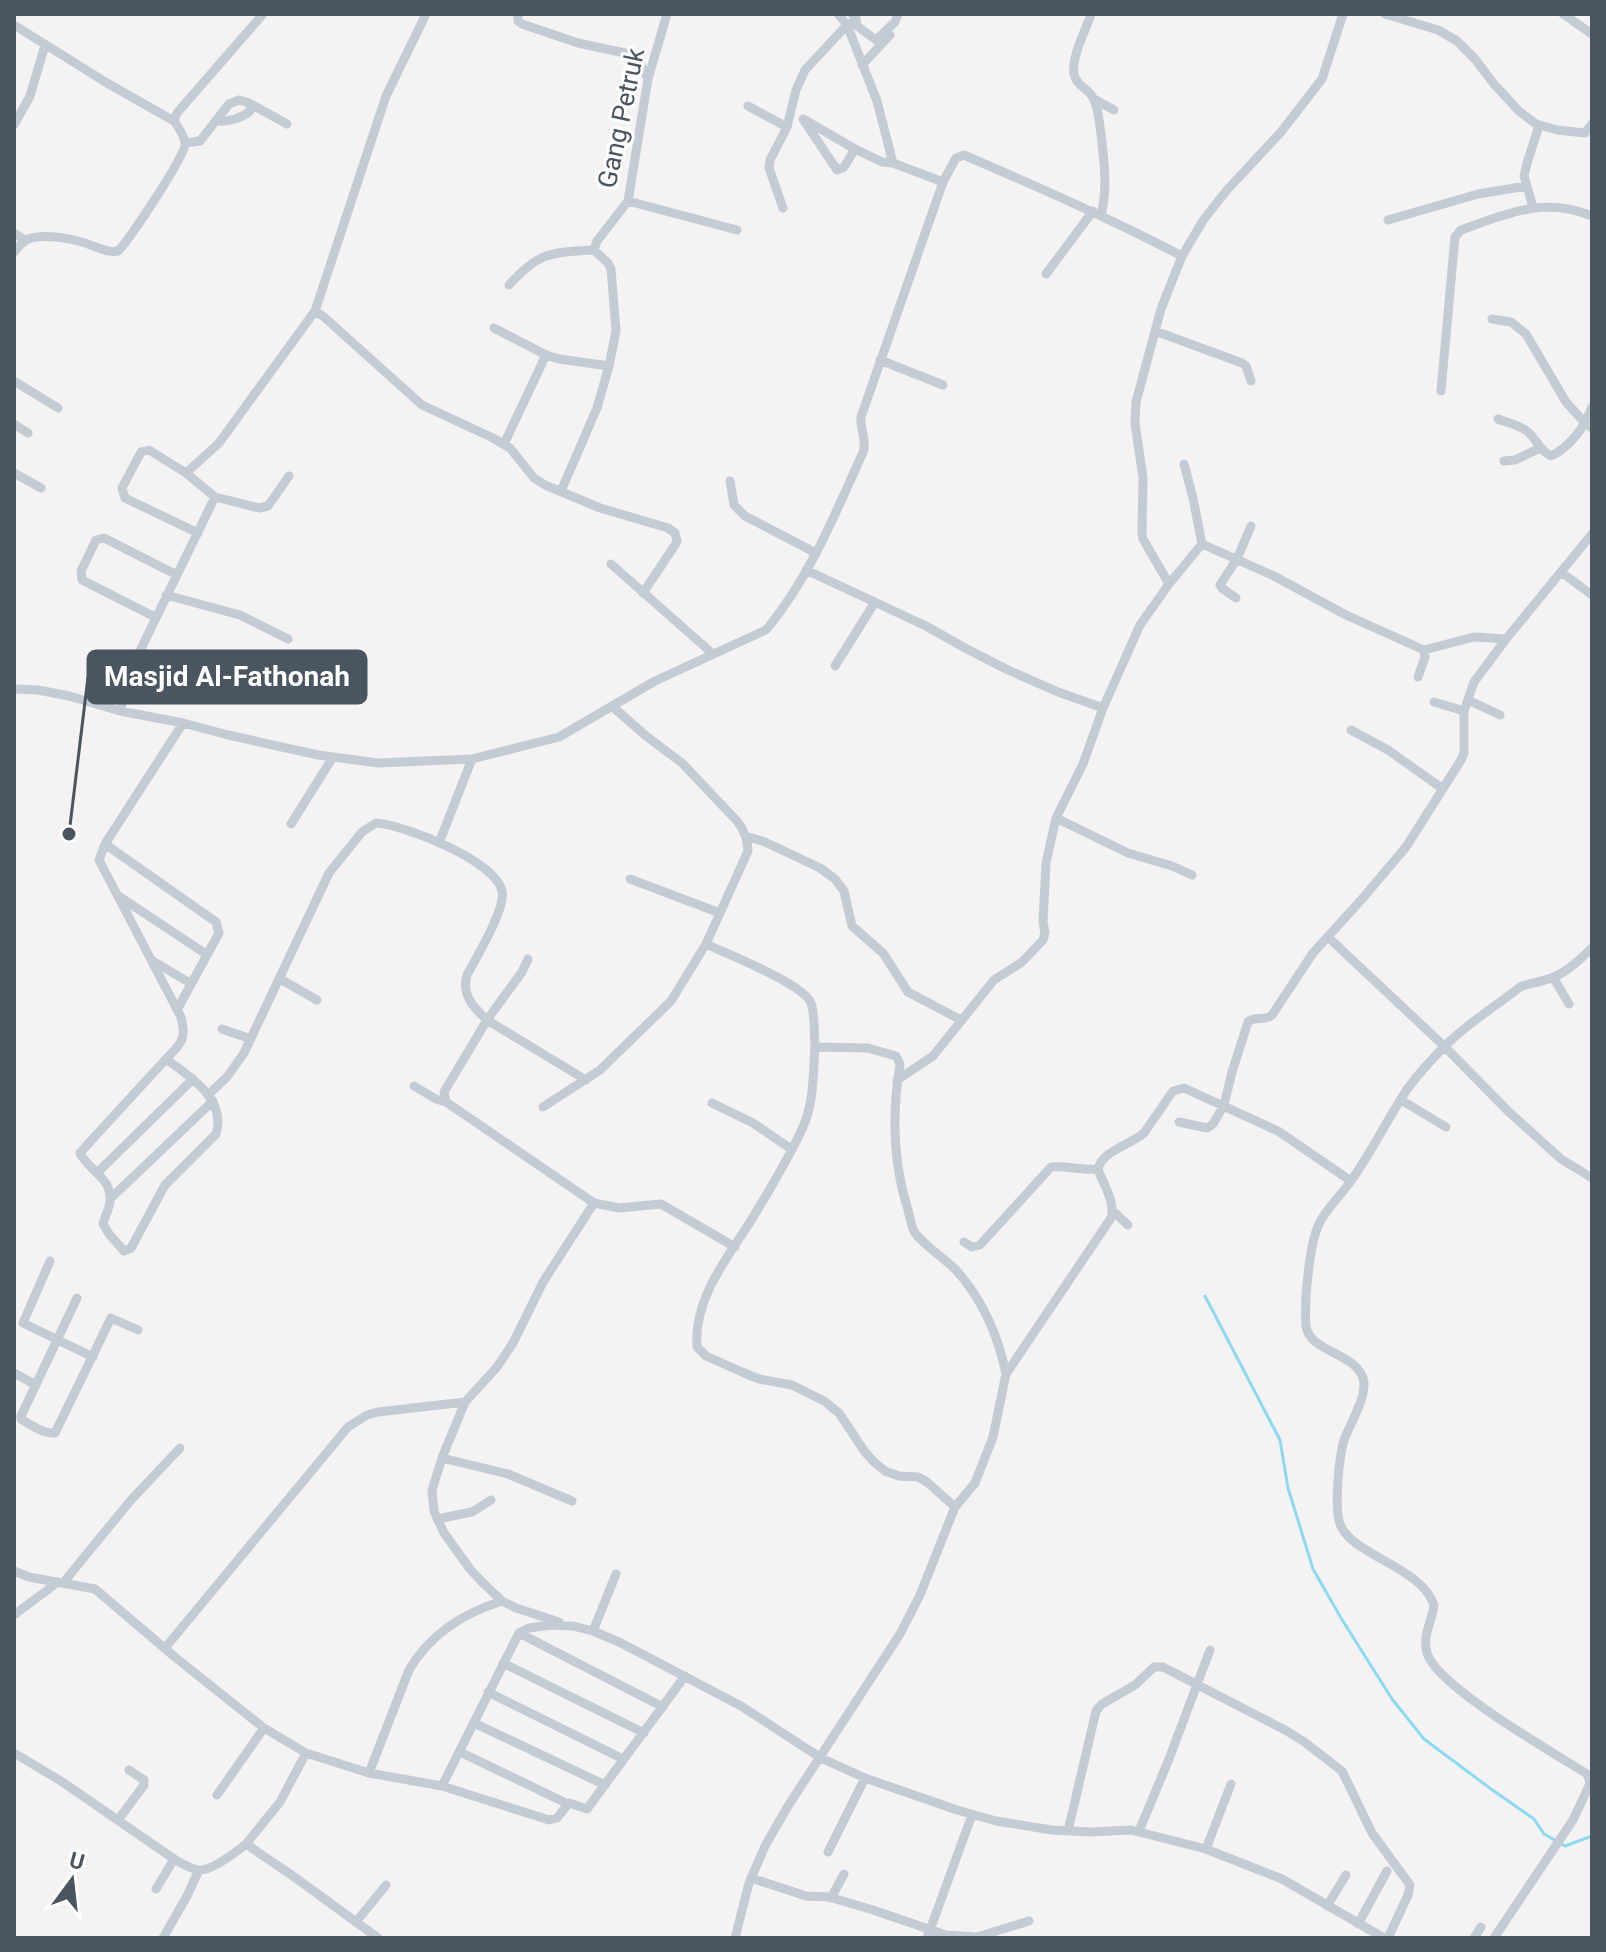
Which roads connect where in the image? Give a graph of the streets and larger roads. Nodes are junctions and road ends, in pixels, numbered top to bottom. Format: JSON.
{"nodes":[{"id":1,"x":263,"y":14,"type":"edge"},
{"id":2,"x":426,"y":14,"type":"edge"},
{"id":3,"x":518,"y":14,"type":"edge"},
{"id":4,"x":667,"y":14,"type":"edge"},
{"id":5,"x":839,"y":14,"type":"edge"},
{"id":6,"x":852,"y":14,"type":"edge"},
{"id":7,"x":901,"y":14,"type":"edge"},
{"id":8,"x":1091,"y":14,"type":"edge"},
{"id":9,"x":1343,"y":14,"type":"edge"},
{"id":10,"x":1385,"y":14,"type":"edge"},
{"id":11,"x":1563,"y":14,"type":"edge"},
{"id":12,"x":14,"y":25,"type":"edge"},
{"id":13,"x":852,"y":25,"type":"junction"},
{"id":14,"x":1592,"y":34,"type":"edge"},
{"id":15,"x":45,"y":45,"type":"junction"},
{"id":16,"x":862,"y":65,"type":"junction"},
{"id":17,"x":648,"y":79,"type":"junction"},
{"id":18,"x":1094,"y":99,"type":"junction"},
{"id":19,"x":251,"y":105,"type":"junction"},
{"id":20,"x":748,"y":106,"type":"dead end"},
{"id":21,"x":1114,"y":110,"type":"dead end"},
{"id":22,"x":791,"y":112,"type":"junction"},
{"id":23,"x":803,"y":119,"type":"junction"},
{"id":24,"x":174,"y":121,"type":"junction"},
{"id":25,"x":217,"y":121,"type":"junction"},
{"id":26,"x":287,"y":124,"type":"dead end"},
{"id":27,"x":1592,"y":124,"type":"edge"},
{"id":28,"x":14,"y":125,"type":"edge"},
{"id":29,"x":1539,"y":126,"type":"junction"},
{"id":30,"x":787,"y":127,"type":"junction"},
{"id":31,"x":185,"y":143,"type":"junction"},
{"id":32,"x":855,"y":149,"type":"junction"},
{"id":33,"x":893,"y":163,"type":"junction"},
{"id":34,"x":943,"y":182,"type":"junction"},
{"id":35,"x":1527,"y":186,"type":"junction"},
{"id":36,"x":628,"y":201,"type":"junction"},
{"id":37,"x":1533,"y":207,"type":"junction"},
{"id":38,"x":783,"y":208,"type":"dead end"},
{"id":39,"x":1097,"y":213,"type":"junction"},
{"id":40,"x":1592,"y":216,"type":"edge"},
{"id":41,"x":1388,"y":220,"type":"dead end"},
{"id":42,"x":737,"y":230,"type":"dead end"},
{"id":43,"x":14,"y":233,"type":"edge"},
{"id":44,"x":25,"y":240,"type":"junction"},
{"id":45,"x":594,"y":250,"type":"junction"},
{"id":46,"x":14,"y":252,"type":"edge"},
{"id":47,"x":1182,"y":256,"type":"junction"},
{"id":48,"x":1046,"y":274,"type":"dead end"},
{"id":49,"x":509,"y":285,"type":"dead end"},
{"id":50,"x":315,"y":311,"type":"junction"},
{"id":51,"x":1492,"y":319,"type":"dead end"},
{"id":52,"x":494,"y":328,"type":"dead end"},
{"id":53,"x":1155,"y":331,"type":"junction"},
{"id":54,"x":546,"y":355,"type":"junction"},
{"id":55,"x":880,"y":360,"type":"junction"},
{"id":56,"x":609,"y":366,"type":"junction"},
{"id":57,"x":14,"y":381,"type":"edge"},
{"id":58,"x":1251,"y":381,"type":"dead end"},
{"id":59,"x":943,"y":385,"type":"dead end"},
{"id":60,"x":1441,"y":391,"type":"dead end"},
{"id":61,"x":1592,"y":407,"type":"edge"},
{"id":62,"x":58,"y":408,"type":"dead end"},
{"id":63,"x":1498,"y":419,"type":"dead end"},
{"id":64,"x":14,"y":424,"type":"edge"},
{"id":65,"x":1588,"y":426,"type":"edge"},
{"id":66,"x":28,"y":433,"type":"dead end"},
{"id":67,"x":504,"y":444,"type":"junction"},
{"id":68,"x":1540,"y":448,"type":"junction"},
{"id":69,"x":1504,"y":461,"type":"dead end"},
{"id":70,"x":1184,"y":464,"type":"dead end"},
{"id":71,"x":14,"y":473,"type":"edge"},
{"id":72,"x":186,"y":473,"type":"junction"},
{"id":73,"x":289,"y":476,"type":"dead end"},
{"id":74,"x":730,"y":481,"type":"dead end"},
{"id":75,"x":41,"y":488,"type":"dead end"},
{"id":76,"x":561,"y":491,"type":"junction"},
{"id":77,"x":215,"y":497,"type":"junction"},
{"id":78,"x":1251,"y":526,"type":"dead end"},
{"id":79,"x":198,"y":533,"type":"junction"},
{"id":80,"x":1592,"y":534,"type":"edge"},
{"id":81,"x":1202,"y":544,"type":"junction"},
{"id":82,"x":816,"y":553,"type":"junction"},
{"id":83,"x":1237,"y":559,"type":"junction"},
{"id":84,"x":611,"y":564,"type":"dead end"},
{"id":85,"x":806,"y":570,"type":"junction"},
{"id":86,"x":1561,"y":572,"type":"junction"},
{"id":87,"x":177,"y":575,"type":"junction"},
{"id":88,"x":1169,"y":584,"type":"junction"},
{"id":89,"x":643,"y":593,"type":"junction"},
{"id":90,"x":166,"y":595,"type":"junction"},
{"id":91,"x":1592,"y":595,"type":"edge"},
{"id":92,"x":1236,"y":598,"type":"dead end"},
{"id":93,"x":875,"y":602,"type":"junction"},
{"id":94,"x":155,"y":617,"type":"junction"},
{"id":95,"x":288,"y":639,"type":"dead end"},
{"id":96,"x":1506,"y":639,"type":"junction"},
{"id":97,"x":1424,"y":650,"type":"junction"},
{"id":98,"x":713,"y":654,"type":"junction"},
{"id":99,"x":835,"y":666,"type":"dead end"},
{"id":100,"x":1418,"y":677,"type":"dead end"},
{"id":101,"x":14,"y":689,"type":"edge"},
{"id":102,"x":1468,"y":700,"type":"junction"},
{"id":103,"x":1434,"y":702,"type":"dead end"},
{"id":104,"x":613,"y":707,"type":"junction"},
{"id":105,"x":1103,"y":708,"type":"junction"},
{"id":106,"x":120,"y":711,"type":"junction"},
{"id":107,"x":1464,"y":711,"type":"junction"},
{"id":108,"x":1500,"y":715,"type":"dead end"},
{"id":109,"x":183,"y":723,"type":"junction"},
{"id":110,"x":1351,"y":730,"type":"dead end"},
{"id":111,"x":333,"y":757,"type":"junction"},
{"id":112,"x":472,"y":759,"type":"junction"},
{"id":113,"x":1443,"y":789,"type":"junction"},
{"id":114,"x":1056,"y":818,"type":"junction"},
{"id":115,"x":291,"y":824,"type":"dead end"},
{"id":116,"x":746,"y":836,"type":"junction"},
{"id":117,"x":439,"y":843,"type":"junction"},
{"id":118,"x":105,"y":844,"type":"junction"},
{"id":119,"x":1192,"y":875,"type":"dead end"},
{"id":120,"x":630,"y":879,"type":"dead end"},
{"id":121,"x":117,"y":896,"type":"junction"},
{"id":122,"x":720,"y":913,"type":"junction"},
{"id":123,"x":1328,"y":937,"type":"junction"},
{"id":124,"x":706,"y":944,"type":"junction"},
{"id":125,"x":1592,"y":948,"type":"edge"},
{"id":126,"x":206,"y":954,"type":"junction"},
{"id":127,"x":150,"y":959,"type":"junction"},
{"id":128,"x":528,"y":959,"type":"dead end"},
{"id":129,"x":1553,"y":977,"type":"junction"},
{"id":130,"x":280,"y":979,"type":"junction"},
{"id":131,"x":190,"y":983,"type":"junction"},
{"id":132,"x":317,"y":1000,"type":"dead end"},
{"id":133,"x":1569,"y":1004,"type":"dead end"},
{"id":134,"x":177,"y":1010,"type":"junction"},
{"id":135,"x":487,"y":1020,"type":"junction"},
{"id":136,"x":961,"y":1020,"type":"junction"},
{"id":137,"x":222,"y":1029,"type":"dead end"},
{"id":138,"x":251,"y":1039,"type":"junction"},
{"id":139,"x":1444,"y":1046,"type":"junction"},
{"id":140,"x":815,"y":1047,"type":"junction"},
{"id":141,"x":166,"y":1059,"type":"junction"},
{"id":142,"x":193,"y":1079,"type":"junction"},
{"id":143,"x":586,"y":1080,"type":"junction"},
{"id":144,"x":897,"y":1080,"type":"junction"},
{"id":145,"x":414,"y":1086,"type":"dead end"},
{"id":146,"x":211,"y":1098,"type":"junction"},
{"id":147,"x":1401,"y":1100,"type":"junction"},
{"id":148,"x":446,"y":1102,"type":"junction"},
{"id":149,"x":712,"y":1103,"type":"dead end"},
{"id":150,"x":1224,"y":1105,"type":"junction"},
{"id":151,"x":543,"y":1107,"type":"dead end"},
{"id":152,"x":1179,"y":1122,"type":"dead end"},
{"id":153,"x":1446,"y":1127,"type":"dead end"},
{"id":154,"x":791,"y":1149,"type":"junction"},
{"id":155,"x":1098,"y":1169,"type":"junction"},
{"id":156,"x":98,"y":1172,"type":"junction"},
{"id":157,"x":1592,"y":1178,"type":"edge"},
{"id":158,"x":1351,"y":1181,"type":"junction"},
{"id":159,"x":111,"y":1198,"type":"junction"},
{"id":160,"x":594,"y":1203,"type":"junction"},
{"id":161,"x":1113,"y":1211,"type":"junction"},
{"id":162,"x":1128,"y":1225,"type":"dead end"},
{"id":163,"x":964,"y":1242,"type":"dead end"},
{"id":164,"x":735,"y":1247,"type":"junction"},
{"id":165,"x":50,"y":1261,"type":"dead end"},
{"id":166,"x":77,"y":1298,"type":"dead end"},
{"id":167,"x":138,"y":1330,"type":"dead end"},
{"id":168,"x":57,"y":1340,"type":"junction"},
{"id":169,"x":93,"y":1357,"type":"junction"},
{"id":170,"x":14,"y":1373,"type":"edge"},
{"id":171,"x":1006,"y":1374,"type":"junction"},
{"id":172,"x":36,"y":1385,"type":"junction"},
{"id":173,"x":465,"y":1402,"type":"junction"},
{"id":174,"x":180,"y":1448,"type":"dead end"},
{"id":175,"x":442,"y":1458,"type":"junction"},
{"id":176,"x":491,"y":1500,"type":"dead end"},
{"id":177,"x":572,"y":1501,"type":"dead end"},
{"id":178,"x":955,"y":1507,"type":"junction"},
{"id":179,"x":437,"y":1519,"type":"junction"},
{"id":180,"x":14,"y":1571,"type":"edge"},
{"id":181,"x":616,"y":1574,"type":"dead end"},
{"id":182,"x":29,"y":1577,"type":"junction"},
{"id":183,"x":60,"y":1583,"type":"junction"},
{"id":184,"x":39,"y":1598,"type":"junction"},
{"id":185,"x":502,"y":1601,"type":"junction"},
{"id":186,"x":14,"y":1615,"type":"edge"},
{"id":187,"x":573,"y":1626,"type":"junction"},
{"id":188,"x":593,"y":1631,"type":"junction"},
{"id":189,"x":519,"y":1633,"type":"junction"},
{"id":190,"x":165,"y":1648,"type":"junction"},
{"id":191,"x":1210,"y":1650,"type":"dead end"},
{"id":192,"x":503,"y":1663,"type":"junction"},
{"id":193,"x":685,"y":1676,"type":"junction"},
{"id":194,"x":1197,"y":1685,"type":"junction"},
{"id":195,"x":488,"y":1692,"type":"junction"},
{"id":196,"x":663,"y":1707,"type":"junction"},
{"id":197,"x":474,"y":1723,"type":"junction"},
{"id":198,"x":264,"y":1728,"type":"junction"},
{"id":199,"x":644,"y":1733,"type":"junction"},
{"id":200,"x":460,"y":1752,"type":"junction"},
{"id":201,"x":14,"y":1753,"type":"edge"},
{"id":202,"x":306,"y":1753,"type":"junction"},
{"id":203,"x":821,"y":1758,"type":"junction"},
{"id":204,"x":623,"y":1759,"type":"junction"},
{"id":205,"x":129,"y":1770,"type":"dead end"},
{"id":206,"x":369,"y":1773,"type":"junction"},
{"id":207,"x":865,"y":1778,"type":"junction"},
{"id":208,"x":1591,"y":1782,"type":"edge"},
{"id":209,"x":1231,"y":1784,"type":"dead end"},
{"id":210,"x":605,"y":1785,"type":"junction"},
{"id":211,"x":442,"y":1786,"type":"junction"},
{"id":212,"x":217,"y":1795,"type":"dead end"},
{"id":213,"x":568,"y":1804,"type":"junction"},
{"id":214,"x":972,"y":1815,"type":"junction"},
{"id":215,"x":118,"y":1820,"type":"junction"},
{"id":216,"x":1068,"y":1831,"type":"junction"},
{"id":217,"x":1139,"y":1831,"type":"junction"},
{"id":218,"x":246,"y":1844,"type":"junction"},
{"id":219,"x":1206,"y":1849,"type":"junction"},
{"id":220,"x":828,"y":1852,"type":"dead end"},
{"id":221,"x":174,"y":1859,"type":"junction"},
{"id":222,"x":199,"y":1870,"type":"junction"},
{"id":223,"x":1387,"y":1871,"type":"dead end"},
{"id":224,"x":844,"y":1874,"type":"dead end"},
{"id":225,"x":1346,"y":1875,"type":"dead end"},
{"id":226,"x":751,"y":1878,"type":"junction"},
{"id":227,"x":386,"y":1885,"type":"dead end"},
{"id":228,"x":156,"y":1889,"type":"dead end"},
{"id":229,"x":831,"y":1898,"type":"junction"},
{"id":230,"x":1327,"y":1906,"type":"junction"},
{"id":231,"x":1029,"y":1921,"type":"dead end"},
{"id":232,"x":356,"y":1922,"type":"junction"},
{"id":233,"x":1358,"y":1924,"type":"junction"},
{"id":234,"x":1481,"y":1927,"type":"dead end"},
{"id":235,"x":928,"y":1933,"type":"edge"},
{"id":236,"x":163,"y":1938,"type":"edge"},
{"id":237,"x":378,"y":1938,"type":"edge"},
{"id":238,"x":735,"y":1938,"type":"edge"},
{"id":239,"x":1386,"y":1938,"type":"edge"},
{"id":240,"x":1474,"y":1938,"type":"edge"},
{"id":241,"x":1494,"y":1938,"type":"edge"}],
"edges":[{"from":1,"to":24,"type":"street"},
{"from":2,"to":50,"type":"street"},
{"from":3,"to":17,"type":"street"},
{"from":4,"to":17,"type":"street","name":"Gang Petruk"},
{"from":5,"to":13,"type":"street"},
{"from":6,"to":13,"type":"street"},
{"from":7,"to":13,"type":"street"},
{"from":7,"to":16,"type":"street"},
{"from":8,"to":18,"type":"street"},
{"from":9,"to":47,"type":"street"},
{"from":10,"to":29,"type":"street"},
{"from":11,"to":14,"type":"street"},
{"from":12,"to":15,"type":"street"},
{"from":13,"to":16,"type":"street"},
{"from":13,"to":22,"type":"street"},
{"from":15,"to":24,"type":"street"},
{"from":15,"to":28,"type":"street"},
{"from":16,"to":33,"type":"street"},
{"from":17,"to":36,"type":"street","name":"Gang Petruk"},
{"from":18,"to":21,"type":"street"},
{"from":18,"to":39,"type":"street"},
{"from":19,"to":25,"type":"street"},
{"from":19,"to":25,"type":"street"},
{"from":19,"to":26,"type":"street"},
{"from":20,"to":30,"type":"street"},
{"from":22,"to":23,"type":"street"},
{"from":22,"to":30,"type":"street"},
{"from":23,"to":32,"type":"street"},
{"from":23,"to":32,"type":"street"},
{"from":24,"to":31,"type":"street"},
{"from":25,"to":31,"type":"street"},
{"from":27,"to":29,"type":"street"},
{"from":29,"to":35,"type":"street"},
{"from":30,"to":38,"type":"street"},
{"from":31,"to":44,"type":"street"},
{"from":32,"to":33,"type":"street"},
{"from":33,"to":34,"type":"street"},
{"from":34,"to":39,"type":"street"},
{"from":34,"to":55,"type":"street"},
{"from":35,"to":37,"type":"street"},
{"from":35,"to":41,"type":"street"},
{"from":36,"to":42,"type":"street"},
{"from":36,"to":45,"type":"street","name":"Gang Petruk"},
{"from":37,"to":40,"type":"street"},
{"from":37,"to":60,"type":"street"},
{"from":39,"to":47,"type":"street"},
{"from":39,"to":48,"type":"street"},
{"from":43,"to":44,"type":"street"},
{"from":44,"to":46,"type":"street"},
{"from":45,"to":49,"type":"street"},
{"from":45,"to":56,"type":"street"},
{"from":47,"to":53,"type":"street"},
{"from":50,"to":67,"type":"street"},
{"from":50,"to":72,"type":"street"},
{"from":51,"to":65,"type":"street"},
{"from":52,"to":54,"type":"street"},
{"from":53,"to":58,"type":"street"},
{"from":53,"to":88,"type":"street"},
{"from":54,"to":56,"type":"street"},
{"from":54,"to":67,"type":"street"},
{"from":55,"to":59,"type":"street"},
{"from":55,"to":82,"type":"street"},
{"from":56,"to":76,"type":"street"},
{"from":57,"to":62,"type":"street"},
{"from":61,"to":65,"type":"street"},
{"from":63,"to":68,"type":"street"},
{"from":64,"to":66,"type":"street"},
{"from":65,"to":68,"type":"street"},
{"from":67,"to":76,"type":"street"},
{"from":68,"to":69,"type":"street"},
{"from":70,"to":81,"type":"street"},
{"from":71,"to":75,"type":"street"},
{"from":72,"to":77,"type":"street"},
{"from":72,"to":79,"type":"street"},
{"from":73,"to":77,"type":"street"},
{"from":74,"to":82,"type":"street"},
{"from":76,"to":89,"type":"street"},
{"from":77,"to":79,"type":"street"},
{"from":78,"to":83,"type":"street"},
{"from":79,"to":87,"type":"street"},
{"from":80,"to":86,"type":"street"},
{"from":81,"to":83,"type":"street"},
{"from":81,"to":88,"type":"street"},
{"from":82,"to":85,"type":"street"},
{"from":83,"to":92,"type":"street"},
{"from":83,"to":97,"type":"street"},
{"from":84,"to":89,"type":"street"},
{"from":85,"to":93,"type":"street"},
{"from":85,"to":98,"type":"street"},
{"from":86,"to":91,"type":"street"},
{"from":86,"to":96,"type":"street"},
{"from":87,"to":90,"type":"street"},
{"from":87,"to":94,"type":"street"},
{"from":88,"to":105,"type":"street"},
{"from":89,"to":98,"type":"street"},
{"from":90,"to":94,"type":"street"},
{"from":90,"to":95,"type":"street"},
{"from":93,"to":99,"type":"street"},
{"from":93,"to":105,"type":"street"},
{"from":94,"to":106,"type":"street"},
{"from":96,"to":97,"type":"street"},
{"from":96,"to":102,"type":"street"},
{"from":97,"to":100,"type":"street"},
{"from":98,"to":104,"type":"street"},
{"from":101,"to":106,"type":"street"},
{"from":102,"to":107,"type":"street"},
{"from":102,"to":108,"type":"street"},
{"from":103,"to":107,"type":"street"},
{"from":104,"to":112,"type":"street"},
{"from":104,"to":116,"type":"street"},
{"from":105,"to":114,"type":"street"},
{"from":106,"to":109,"type":"street"},
{"from":107,"to":113,"type":"street"},
{"from":109,"to":111,"type":"street"},
{"from":109,"to":118,"type":"street"},
{"from":110,"to":113,"type":"street"},
{"from":111,"to":112,"type":"street"},
{"from":111,"to":115,"type":"street"},
{"from":112,"to":117,"type":"street"},
{"from":113,"to":123,"type":"street"},
{"from":114,"to":119,"type":"street"},
{"from":114,"to":136,"type":"street"},
{"from":116,"to":122,"type":"street"},
{"from":116,"to":136,"type":"street"},
{"from":117,"to":130,"type":"street"},
{"from":117,"to":135,"type":"street"},
{"from":118,"to":121,"type":"street"},
{"from":118,"to":126,"type":"street"},
{"from":120,"to":122,"type":"street"},
{"from":121,"to":126,"type":"street"},
{"from":121,"to":127,"type":"street"},
{"from":122,"to":124,"type":"street"},
{"from":123,"to":139,"type":"street"},
{"from":123,"to":150,"type":"street"},
{"from":124,"to":140,"type":"street"},
{"from":124,"to":143,"type":"street"},
{"from":125,"to":129,"type":"street"},
{"from":126,"to":131,"type":"street"},
{"from":127,"to":131,"type":"street"},
{"from":127,"to":134,"type":"street"},
{"from":128,"to":135,"type":"street"},
{"from":129,"to":133,"type":"street"},
{"from":129,"to":139,"type":"street"},
{"from":130,"to":132,"type":"street"},
{"from":130,"to":138,"type":"street"},
{"from":131,"to":134,"type":"street"},
{"from":134,"to":141,"type":"street"},
{"from":135,"to":143,"type":"street"},
{"from":135,"to":148,"type":"street"},
{"from":136,"to":144,"type":"street"},
{"from":137,"to":138,"type":"street"},
{"from":138,"to":146,"type":"street"},
{"from":139,"to":147,"type":"street"},
{"from":139,"to":157,"type":"street"},
{"from":140,"to":144,"type":"street"},
{"from":140,"to":154,"type":"street"},
{"from":141,"to":142,"type":"street"},
{"from":141,"to":156,"type":"street"},
{"from":142,"to":146,"type":"street"},
{"from":142,"to":156,"type":"street"},
{"from":143,"to":151,"type":"street"},
{"from":144,"to":171,"type":"street"},
{"from":145,"to":148,"type":"street"},
{"from":146,"to":159,"type":"street"},
{"from":146,"to":159,"type":"street"},
{"from":147,"to":153,"type":"street"},
{"from":147,"to":158,"type":"street"},
{"from":148,"to":160,"type":"street"},
{"from":149,"to":154,"type":"street"},
{"from":150,"to":152,"type":"street"},
{"from":150,"to":155,"type":"street"},
{"from":150,"to":158,"type":"street"},
{"from":154,"to":164,"type":"street"},
{"from":155,"to":161,"type":"street"},
{"from":155,"to":163,"type":"street"},
{"from":156,"to":159,"type":"street"},
{"from":158,"to":208,"type":"street"},
{"from":160,"to":164,"type":"street"},
{"from":160,"to":173,"type":"street"},
{"from":161,"to":162,"type":"street"},
{"from":161,"to":171,"type":"street"},
{"from":164,"to":178,"type":"street"},
{"from":165,"to":168,"type":"street"},
{"from":166,"to":168,"type":"street"},
{"from":167,"to":169,"type":"street"},
{"from":168,"to":169,"type":"street"},
{"from":168,"to":172,"type":"street"},
{"from":169,"to":172,"type":"street"},
{"from":170,"to":172,"type":"street"},
{"from":171,"to":178,"type":"street"},
{"from":173,"to":175,"type":"street"},
{"from":173,"to":190,"type":"street"},
{"from":174,"to":183,"type":"street"},
{"from":175,"to":177,"type":"street"},
{"from":175,"to":179,"type":"street"},
{"from":176,"to":179,"type":"street"},
{"from":178,"to":203,"type":"street"},
{"from":179,"to":185,"type":"street"},
{"from":180,"to":182,"type":"street"},
{"from":181,"to":188,"type":"street"},
{"from":182,"to":183,"type":"street"},
{"from":182,"to":184,"type":"street"},
{"from":183,"to":184,"type":"street"},
{"from":183,"to":190,"type":"street"},
{"from":184,"to":186,"type":"street"},
{"from":185,"to":187,"type":"street"},
{"from":185,"to":206,"type":"street"},
{"from":187,"to":188,"type":"street"},
{"from":187,"to":189,"type":"street"},
{"from":188,"to":193,"type":"street"},
{"from":189,"to":192,"type":"street"},
{"from":189,"to":196,"type":"street"},
{"from":190,"to":198,"type":"street"},
{"from":191,"to":194,"type":"street"},
{"from":192,"to":195,"type":"street"},
{"from":192,"to":199,"type":"street"},
{"from":193,"to":196,"type":"street"},
{"from":193,"to":203,"type":"street"},
{"from":194,"to":216,"type":"street"},
{"from":194,"to":217,"type":"street"},
{"from":194,"to":239,"type":"street"},
{"from":195,"to":197,"type":"street"},
{"from":195,"to":204,"type":"street"},
{"from":196,"to":199,"type":"street"},
{"from":197,"to":200,"type":"street"},
{"from":197,"to":210,"type":"street"},
{"from":198,"to":202,"type":"street"},
{"from":198,"to":212,"type":"street"},
{"from":199,"to":204,"type":"street"},
{"from":200,"to":211,"type":"street"},
{"from":200,"to":213,"type":"street"},
{"from":201,"to":215,"type":"street"},
{"from":202,"to":206,"type":"street"},
{"from":202,"to":218,"type":"street"},
{"from":203,"to":207,"type":"street"},
{"from":203,"to":226,"type":"street"},
{"from":204,"to":210,"type":"street"},
{"from":205,"to":215,"type":"street"},
{"from":206,"to":211,"type":"street"},
{"from":207,"to":214,"type":"street"},
{"from":207,"to":220,"type":"street"},
{"from":208,"to":241,"type":"street"},
{"from":209,"to":219,"type":"street"},
{"from":210,"to":213,"type":"street"},
{"from":211,"to":213,"type":"street"},
{"from":214,"to":216,"type":"street"},
{"from":214,"to":235,"type":"street"},
{"from":215,"to":221,"type":"street"},
{"from":216,"to":217,"type":"street"},
{"from":217,"to":219,"type":"street"},
{"from":218,"to":222,"type":"street"},
{"from":218,"to":232,"type":"street"},
{"from":219,"to":230,"type":"street"},
{"from":221,"to":222,"type":"street"},
{"from":221,"to":228,"type":"street"},
{"from":222,"to":236,"type":"street"},
{"from":223,"to":233,"type":"street"},
{"from":224,"to":229,"type":"street"},
{"from":225,"to":230,"type":"street"},
{"from":226,"to":229,"type":"street"},
{"from":226,"to":238,"type":"street"},
{"from":227,"to":232,"type":"street"},
{"from":229,"to":235,"type":"street"},
{"from":230,"to":233,"type":"street"},
{"from":231,"to":235,"type":"street"},
{"from":232,"to":237,"type":"street"},
{"from":233,"to":239,"type":"street"},
{"from":234,"to":240,"type":"street"}]}
